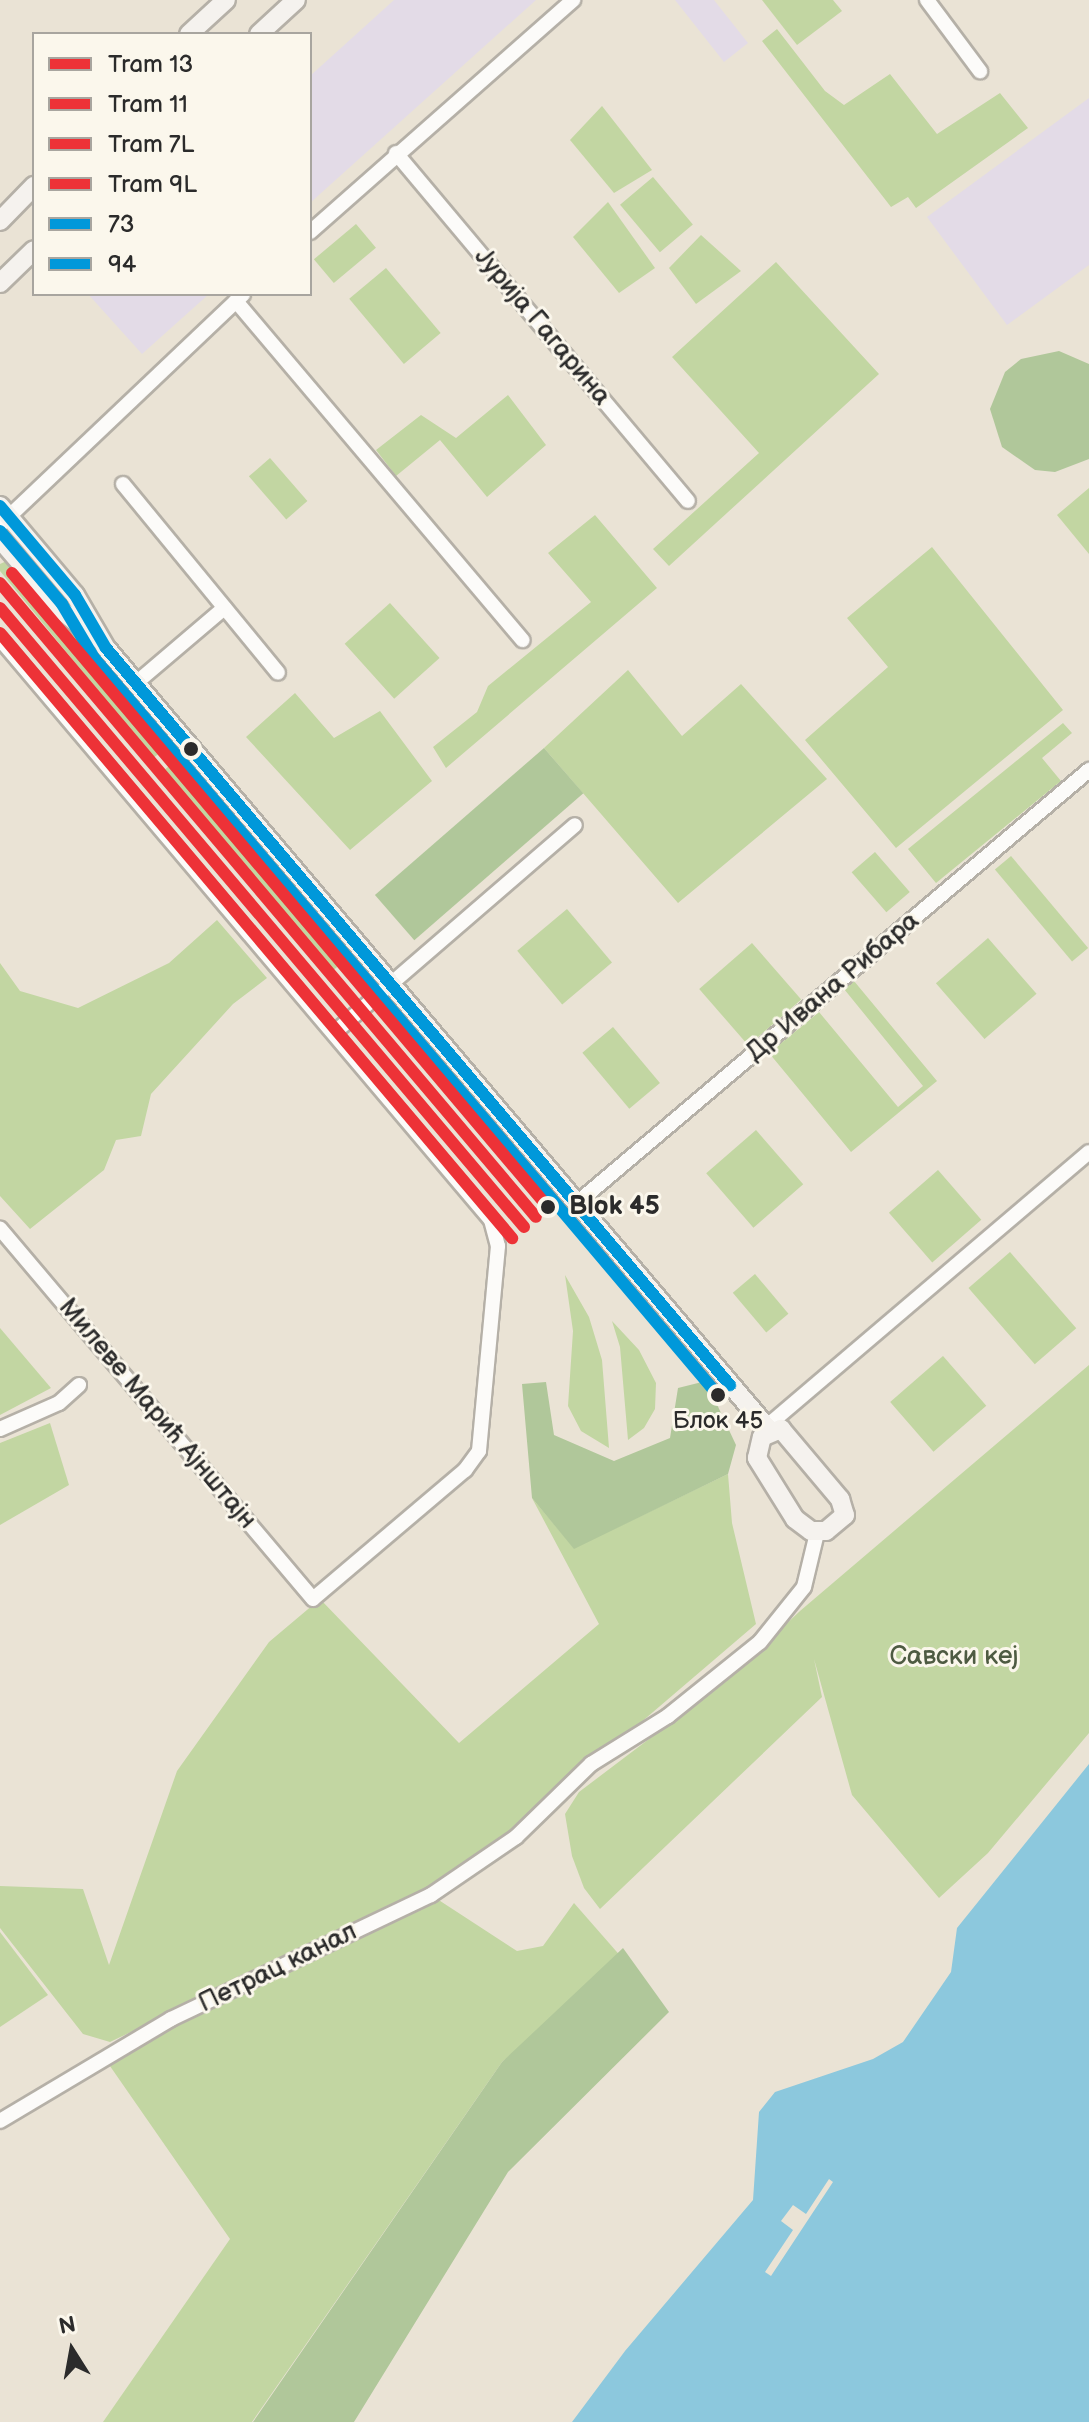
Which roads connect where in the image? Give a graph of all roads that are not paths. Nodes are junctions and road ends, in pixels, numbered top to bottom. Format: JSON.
{"nodes":[{"id":1,"x":226,"y":0,"type":"edge"},
{"id":2,"x":296,"y":0,"type":"edge"},
{"id":3,"x":573,"y":0,"type":"edge"},
{"id":4,"x":927,"y":0,"type":"edge"},
{"id":5,"x":191,"y":32,"type":"edge"},
{"id":6,"x":261,"y":32,"type":"edge"},
{"id":7,"x":980,"y":71,"type":"dead end"},
{"id":8,"x":396,"y":153,"type":"junction"},
{"id":9,"x":32,"y":188,"type":"edge"},
{"id":10,"x":0,"y":221,"type":"edge"},
{"id":11,"x":312,"y":230,"type":"edge"},
{"id":12,"x":32,"y":252,"type":"edge"},
{"id":13,"x":0,"y":283,"type":"edge"},
{"id":14,"x":240,"y":297,"type":"edge"},
{"id":15,"x":123,"y":484,"type":"dead end"},
{"id":16,"x":688,"y":501,"type":"dead end"},
{"id":17,"x":3,"y":516,"type":"edge"},
{"id":18,"x":0,"y":539,"type":"edge"},
{"id":19,"x":224,"y":608,"type":"junction"},
{"id":20,"x":0,"y":639,"type":"edge"},
{"id":21,"x":522,"y":640,"type":"dead end"},
{"id":22,"x":106,"y":648,"type":"junction"},
{"id":23,"x":278,"y":673,"type":"dead end"},
{"id":24,"x":136,"y":683,"type":"junction"},
{"id":25,"x":1089,"y":770,"type":"edge"},
{"id":26,"x":575,"y":825,"type":"dead end"},
{"id":27,"x":391,"y":983,"type":"junction"},
{"id":28,"x":334,"y":1033,"type":"junction"},
{"id":29,"x":1089,"y":1152,"type":"edge"},
{"id":30,"x":577,"y":1203,"type":"junction"},
{"id":31,"x":0,"y":1229,"type":"edge"},
{"id":32,"x":79,"y":1385,"type":"dead end"},
{"id":33,"x":0,"y":1429,"type":"edge"},
{"id":34,"x":768,"y":1429,"type":"junction"},
{"id":35,"x":817,"y":1533,"type":"junction"},
{"id":36,"x":0,"y":2121,"type":"edge"}],
"edges":[{"from":1,"to":5,"type":"street"},
{"from":2,"to":6,"type":"street"},
{"from":3,"to":8,"type":"street"},
{"from":4,"to":7,"type":"street"},
{"from":8,"to":11,"type":"street"},
{"from":8,"to":16,"type":"street","name":"Јурија Гагарина"},
{"from":9,"to":10,"type":"street"},
{"from":12,"to":13,"type":"street"},
{"from":14,"to":17,"type":"street"},
{"from":14,"to":21,"type":"street"},
{"from":15,"to":19,"type":"street"},
{"from":17,"to":22,"type":"street"},
{"from":18,"to":22,"type":"street"},
{"from":19,"to":23,"type":"street"},
{"from":19,"to":24,"type":"street"},
{"from":20,"to":28,"type":"street"},
{"from":22,"to":24,"type":"street"},
{"from":24,"to":27,"type":"street"},
{"from":25,"to":30,"type":"street","name":"Др Ивана Рибара"},
{"from":26,"to":27,"type":"street"},
{"from":27,"to":28,"type":"street"},
{"from":27,"to":30,"type":"street"},
{"from":28,"to":31,"type":"street","name":"Милеве Марић Ајнштајн"},
{"from":29,"to":34,"type":"street"},
{"from":30,"to":34,"type":"street"},
{"from":32,"to":33,"type":"street"},
{"from":34,"to":35,"type":"street"},
{"from":34,"to":35,"type":"street"},
{"from":35,"to":36,"type":"street","name":"Петрац канал"}]}
